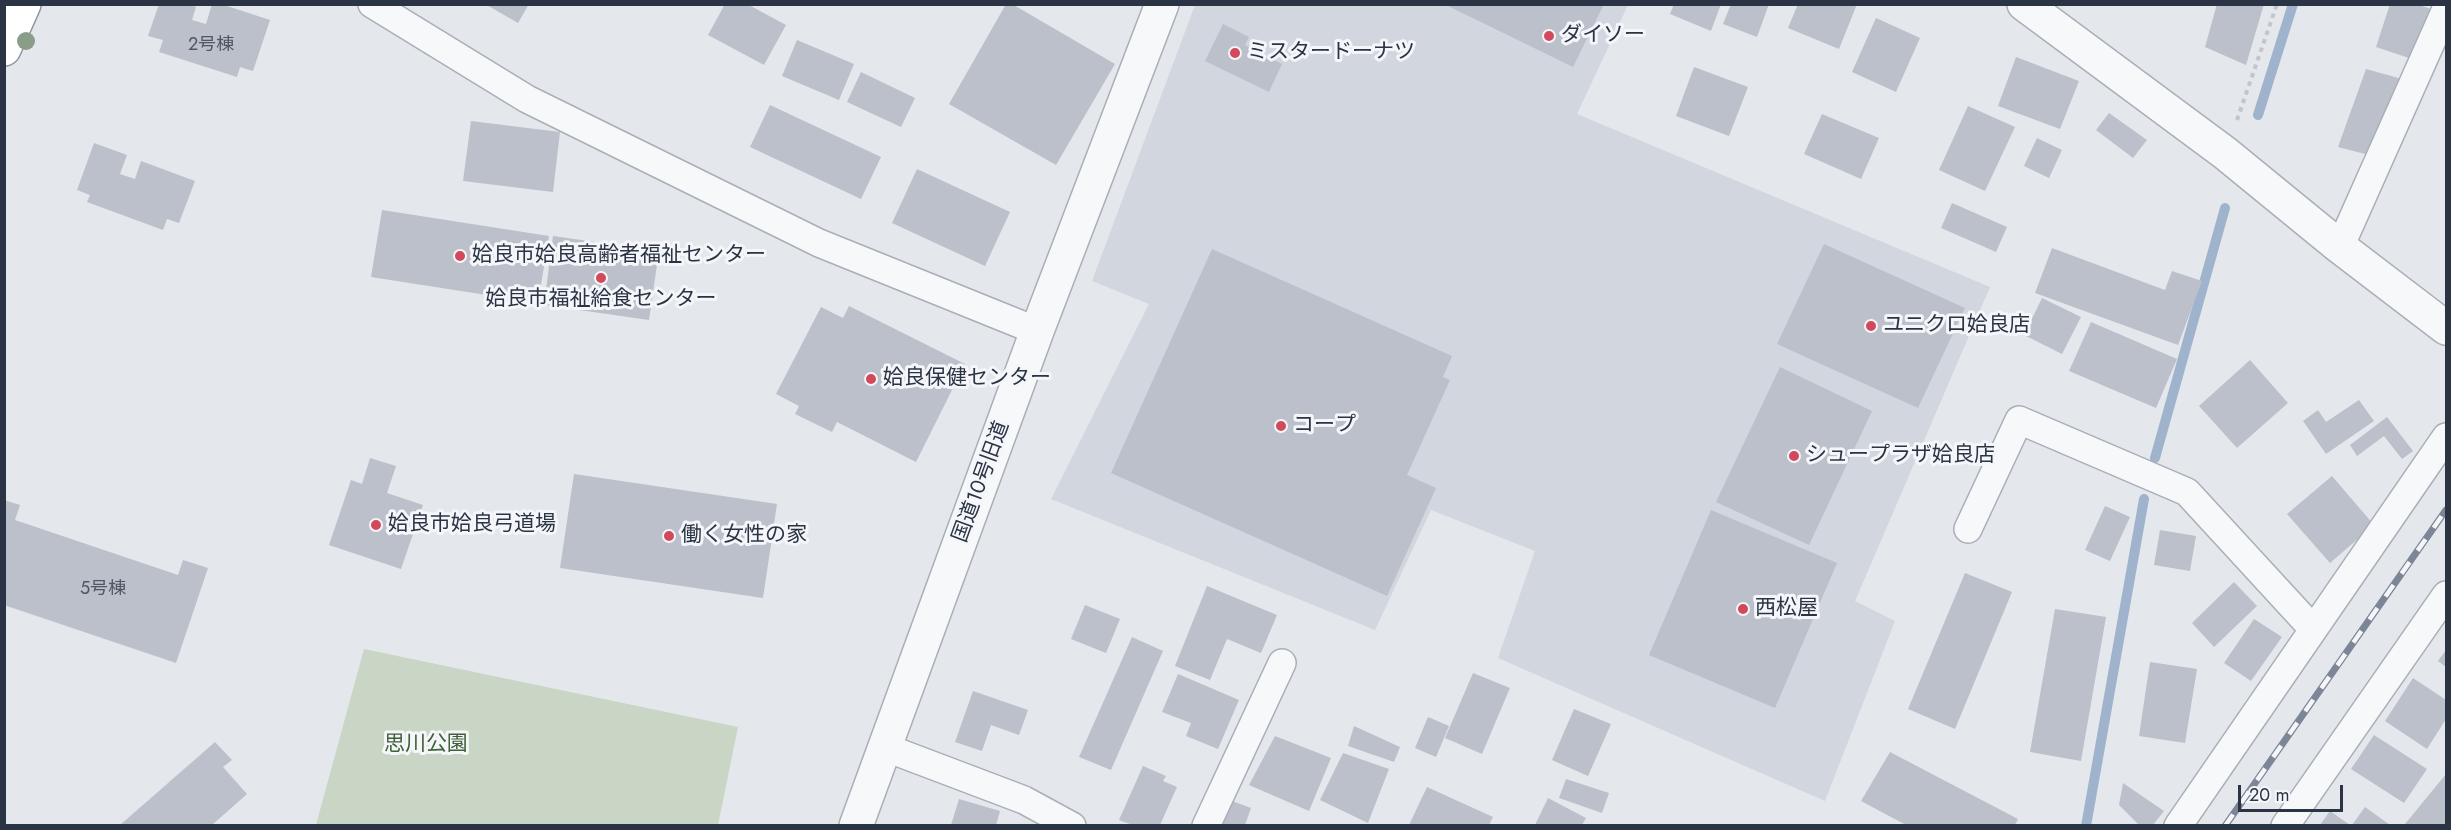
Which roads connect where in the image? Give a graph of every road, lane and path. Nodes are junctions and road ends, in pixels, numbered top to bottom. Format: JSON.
{"nodes":[{"id":1,"x":24,"y":4,"type":"edge"},
{"id":2,"x":372,"y":4,"type":"edge"},
{"id":3,"x":1162,"y":4,"type":"edge"},
{"id":4,"x":2024,"y":4,"type":"edge"},
{"id":5,"x":2277,"y":4,"type":"edge"},
{"id":6,"x":2446,"y":9,"type":"edge"},
{"id":7,"x":4,"y":49,"type":"edge"},
{"id":8,"x":2225,"y":153,"type":"junction"},
{"id":9,"x":2340,"y":247,"type":"junction"},
{"id":10,"x":2446,"y":328,"type":"edge"},
{"id":11,"x":1037,"y":331,"type":"junction"},
{"id":12,"x":2446,"y":437,"type":"edge"},
{"id":13,"x":1968,"y":529,"type":"dead end"},
{"id":14,"x":2446,"y":594,"type":"edge"},
{"id":15,"x":2313,"y":629,"type":"junction"},
{"id":16,"x":1282,"y":663,"type":"dead end"},
{"id":17,"x":884,"y":747,"type":"junction"},
{"id":18,"x":856,"y":825,"type":"edge"},
{"id":19,"x":1072,"y":825,"type":"edge"},
{"id":20,"x":1206,"y":825,"type":"edge"},
{"id":21,"x":2178,"y":825,"type":"edge"},
{"id":22,"x":2285,"y":825,"type":"edge"}],
"edges":[{"from":1,"to":7,"type":"highway"},
{"from":2,"to":11,"type":"street"},
{"from":3,"to":11,"type":"street","name":"国道10号旧道"},
{"from":4,"to":8,"type":"street"},
{"from":5,"to":8,"type":"path"},
{"from":6,"to":9,"type":"street"},
{"from":8,"to":9,"type":"street"},
{"from":9,"to":10,"type":"street"},
{"from":11,"to":17,"type":"street","name":"国道10号旧道"},
{"from":12,"to":15,"type":"street"},
{"from":13,"to":15,"type":"street"},
{"from":14,"to":22,"type":"street"},
{"from":15,"to":21,"type":"street"},
{"from":16,"to":20,"type":"street"},
{"from":17,"to":18,"type":"street","name":"国道10号旧道"},
{"from":17,"to":19,"type":"street"}]}
